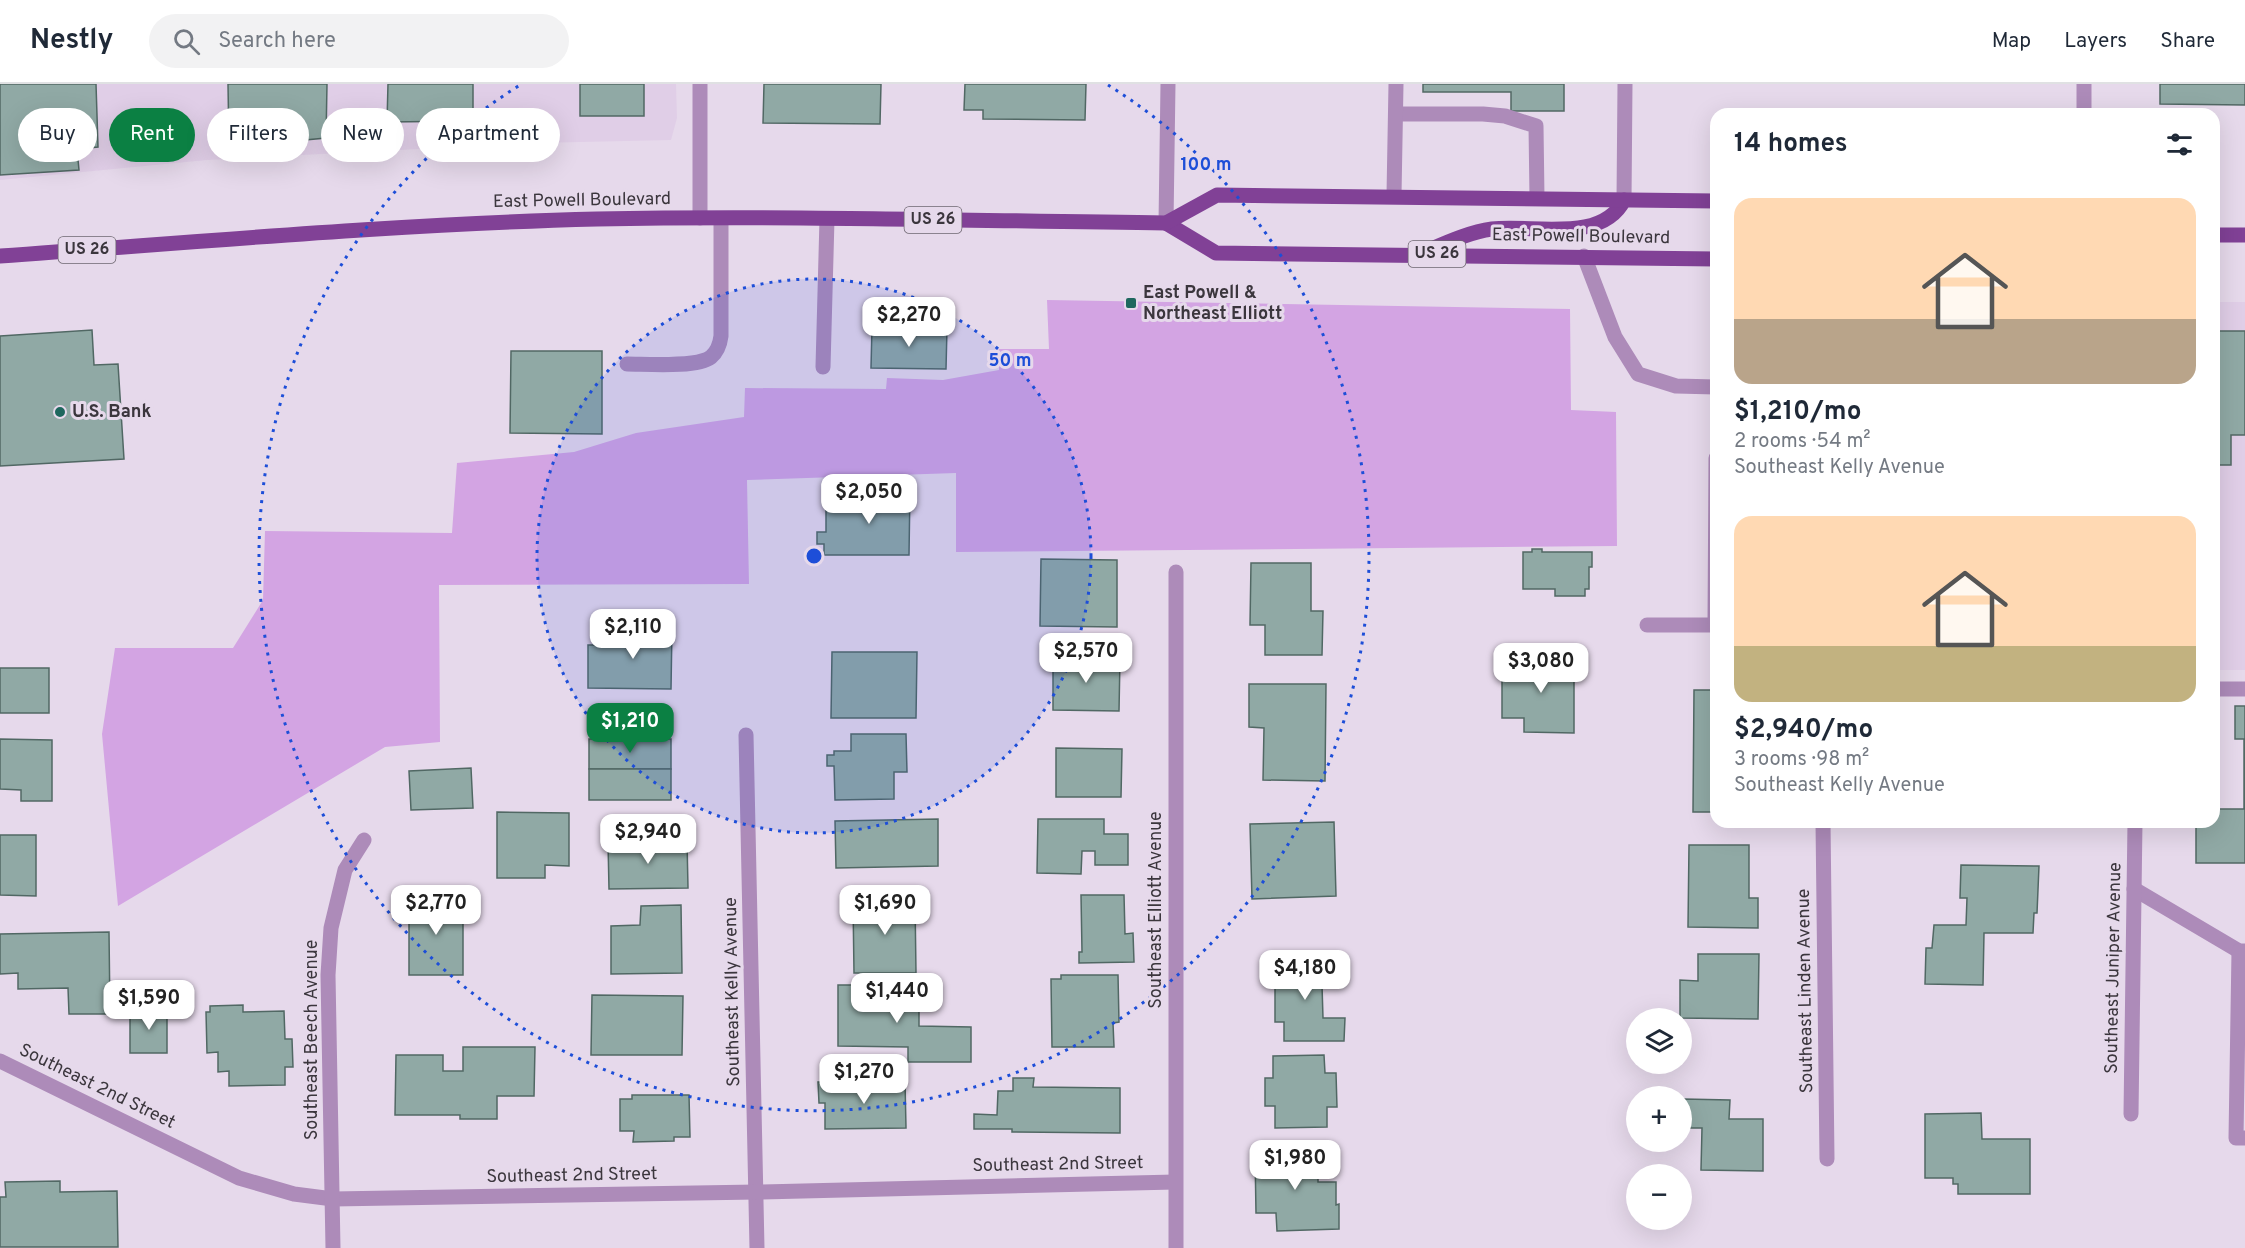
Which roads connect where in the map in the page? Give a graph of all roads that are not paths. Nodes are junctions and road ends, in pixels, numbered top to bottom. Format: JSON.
{"nodes":[{"id":1,"x":700,"y":84,"type":"edge"},
{"id":2,"x":1168,"y":84,"type":"edge"},
{"id":3,"x":1396,"y":84,"type":"edge"},
{"id":4,"x":1625,"y":84,"type":"edge"},
{"id":5,"x":2084,"y":84,"type":"edge"},
{"id":6,"x":2084,"y":108,"type":"edge"},
{"id":7,"x":1396,"y":114,"type":"junction"},
{"id":8,"x":1394,"y":195,"type":"junction"},
{"id":9,"x":1537,"y":198,"type":"junction"},
{"id":10,"x":1624,"y":200,"type":"junction"},
{"id":11,"x":1710,"y":201,"type":"edge"},
{"id":12,"x":700,"y":218,"type":"junction"},
{"id":13,"x":721,"y":219,"type":"junction"},
{"id":14,"x":827,"y":219,"type":"junction"},
{"id":15,"x":1166,"y":223,"type":"junction"},
{"id":16,"x":2220,"y":235,"type":"edge"},
{"id":17,"x":2245,"y":235,"type":"edge"},
{"id":18,"x":1419,"y":254,"type":"junction"},
{"id":19,"x":0,"y":256,"type":"edge"},
{"id":20,"x":1584,"y":256,"type":"junction"},
{"id":21,"x":1710,"y":259,"type":"edge"},
{"id":22,"x":627,"y":364,"type":"dead end"},
{"id":23,"x":823,"y":367,"type":"dead end"},
{"id":24,"x":1710,"y":387,"type":"edge"},
{"id":25,"x":1176,"y":572,"type":"dead end"},
{"id":26,"x":1647,"y":625,"type":"dead end"},
{"id":27,"x":1710,"y":625,"type":"edge"},
{"id":28,"x":2220,"y":689,"type":"edge"},
{"id":29,"x":2245,"y":689,"type":"edge"},
{"id":30,"x":746,"y":735,"type":"dead end"},
{"id":31,"x":1823,"y":828,"type":"edge"},
{"id":32,"x":2135,"y":828,"type":"edge"},
{"id":33,"x":364,"y":840,"type":"dead end"},
{"id":34,"x":2134,"y":889,"type":"junction"},
{"id":35,"x":2242,"y":951,"type":"edge"},
{"id":36,"x":0,"y":1061,"type":"edge"},
{"id":37,"x":2131,"y":1114,"type":"dead end"},
{"id":38,"x":2245,"y":1138,"type":"edge"},
{"id":39,"x":1827,"y":1159,"type":"dead end"},
{"id":40,"x":1175,"y":1182,"type":"junction"},
{"id":41,"x":757,"y":1192,"type":"junction"},
{"id":42,"x":333,"y":1198,"type":"junction"},
{"id":43,"x":333,"y":1248,"type":"edge"},
{"id":44,"x":757,"y":1248,"type":"edge"},
{"id":45,"x":1176,"y":1248,"type":"edge"}],
"edges":[{"from":1,"to":12,"type":"street"},
{"from":2,"to":15,"type":"street"},
{"from":3,"to":7,"type":"street"},
{"from":4,"to":10,"type":"street"},
{"from":5,"to":6,"type":"street"},
{"from":7,"to":8,"type":"street"},
{"from":7,"to":9,"type":"street"},
{"from":8,"to":9,"type":"main road","name":"East Powell Boulevard","number":"US 26"},
{"from":8,"to":15,"type":"main road","name":"East Powell Boulevard","number":"US 26"},
{"from":9,"to":10,"type":"main road","name":"East Powell Boulevard","number":"US 26"},
{"from":10,"to":11,"type":"main road","name":"East Powell Boulevard","number":"US 26"},
{"from":10,"to":18,"type":"main road"},
{"from":12,"to":13,"type":"main road","name":"East Powell Boulevard","number":"US 26"},
{"from":12,"to":19,"type":"main road","name":"East Powell Boulevard","number":"US 26"},
{"from":13,"to":14,"type":"main road","name":"East Powell Boulevard","number":"US 26"},
{"from":13,"to":22,"type":"street"},
{"from":14,"to":15,"type":"main road","name":"East Powell Boulevard","number":"US 26"},
{"from":14,"to":23,"type":"street"},
{"from":15,"to":18,"type":"main road","name":"East Powell Boulevard","number":"US 26"},
{"from":16,"to":17,"type":"main road"},
{"from":18,"to":20,"type":"main road","name":"East Powell Boulevard","number":"US 26"},
{"from":20,"to":21,"type":"main road","name":"East Powell Boulevard","number":"US 26"},
{"from":20,"to":24,"type":"street"},
{"from":25,"to":40,"type":"street","name":"Southeast Elliott Avenue"},
{"from":26,"to":27,"type":"street"},
{"from":28,"to":29,"type":"street"},
{"from":30,"to":41,"type":"street","name":"Southeast Kelly Avenue"},
{"from":31,"to":39,"type":"street","name":"Southeast Linden Avenue"},
{"from":32,"to":34,"type":"street","name":"Southeast Juniper Avenue"},
{"from":33,"to":42,"type":"street","name":"Southeast Beech Avenue"},
{"from":34,"to":35,"type":"street"},
{"from":34,"to":37,"type":"street","name":"Southeast Juniper Avenue"},
{"from":35,"to":38,"type":"street"},
{"from":36,"to":42,"type":"street","name":"Southeast 2nd Street"},
{"from":40,"to":41,"type":"street","name":"Southeast 2nd Street"},
{"from":40,"to":45,"type":"street","name":"Southeast Elliott Avenue"},
{"from":41,"to":42,"type":"street","name":"Southeast 2nd Street"},
{"from":41,"to":44,"type":"street","name":"Southeast Kelly Avenue"},
{"from":42,"to":43,"type":"street","name":"Southeast Beech Avenue"}]}
